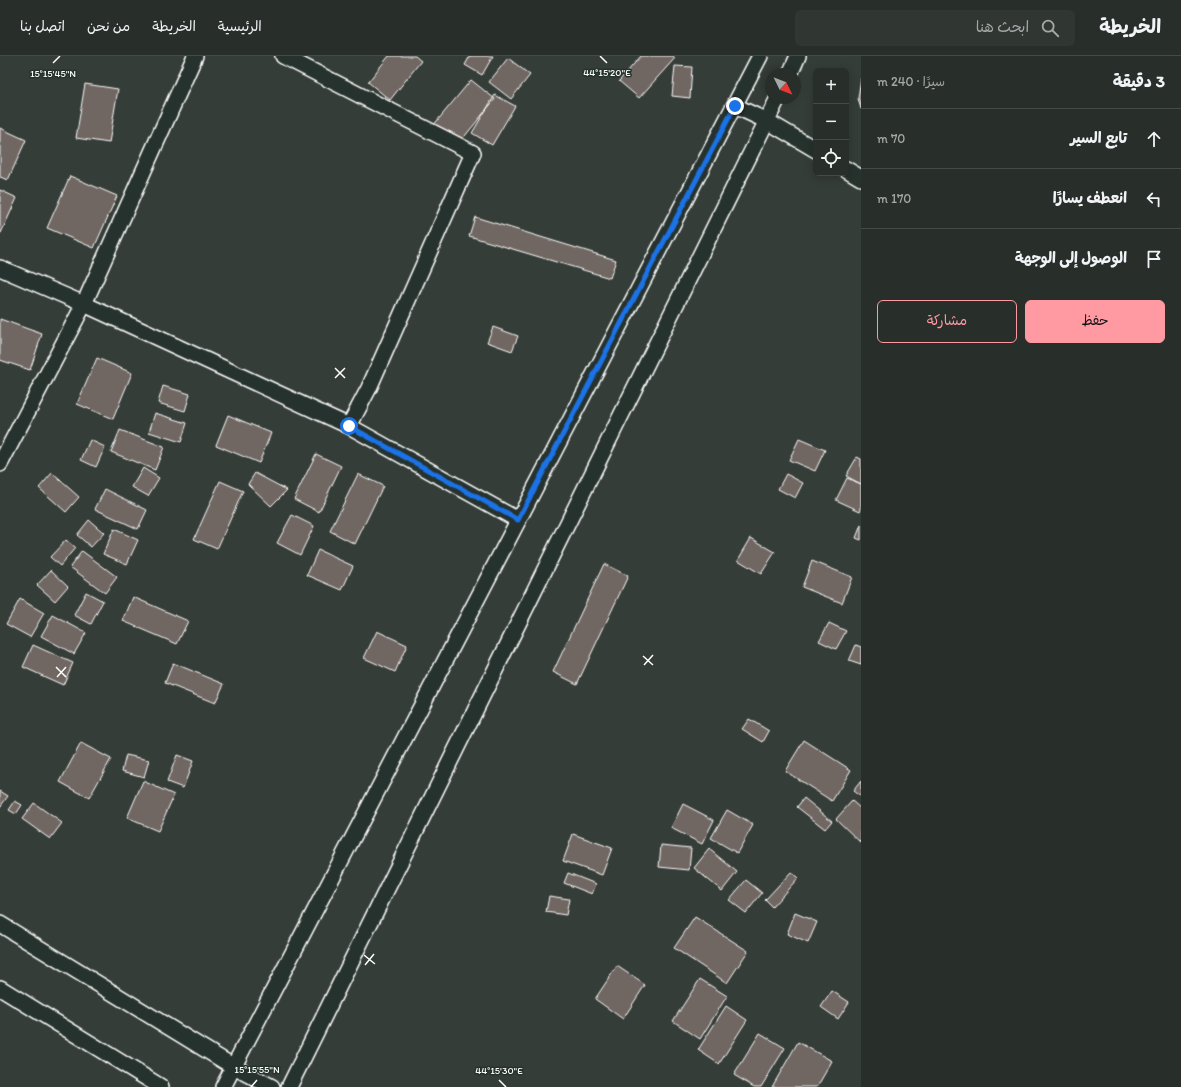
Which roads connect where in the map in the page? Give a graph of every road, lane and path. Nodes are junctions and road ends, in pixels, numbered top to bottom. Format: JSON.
{"nodes":[{"id":1,"x":195,"y":56,"type":"edge"},
{"id":2,"x":283,"y":56,"type":"edge"},
{"id":3,"x":760,"y":56,"type":"edge"},
{"id":4,"x":798,"y":56,"type":"edge"},
{"id":5,"x":793,"y":68,"type":"edge"},
{"id":6,"x":775,"y":104,"type":"edge"},
{"id":7,"x":735,"y":106,"type":"junction"},
{"id":8,"x":767,"y":121,"type":"junction"},
{"id":9,"x":813,"y":148,"type":"edge"},
{"id":10,"x":849,"y":171,"type":"edge"},
{"id":11,"x":861,"y":178,"type":"edge"},
{"id":12,"x":0,"y":268,"type":"edge"},
{"id":13,"x":84,"y":304,"type":"junction"},
{"id":14,"x":349,"y":426,"type":"junction"},
{"id":15,"x":0,"y":464,"type":"edge"},
{"id":16,"x":518,"y":520,"type":"junction"},
{"id":17,"x":0,"y":924,"type":"edge"},
{"id":18,"x":0,"y":988,"type":"edge"},
{"id":19,"x":234,"y":1067,"type":"junction"},
{"id":20,"x":161,"y":1087,"type":"edge"},
{"id":21,"x":223,"y":1087,"type":"edge"},
{"id":22,"x":272,"y":1087,"type":"edge"},
{"id":23,"x":289,"y":1087,"type":"edge"}],
"edges":[{"from":1,"to":13,"type":"street"},
{"from":2,"to":14,"type":"street"},
{"from":3,"to":7,"type":"street"},
{"from":4,"to":5,"type":"street"},
{"from":6,"to":8,"type":"street"},
{"from":7,"to":8,"type":"street"},
{"from":7,"to":16,"type":"street"},
{"from":8,"to":9,"type":"street"},
{"from":8,"to":23,"type":"street"},
{"from":10,"to":11,"type":"street"},
{"from":12,"to":13,"type":"street"},
{"from":13,"to":14,"type":"street"},
{"from":13,"to":15,"type":"street"},
{"from":14,"to":16,"type":"street"},
{"from":16,"to":19,"type":"street"},
{"from":17,"to":19,"type":"street"},
{"from":18,"to":20,"type":"street"},
{"from":19,"to":21,"type":"street"},
{"from":19,"to":22,"type":"street"}]}
